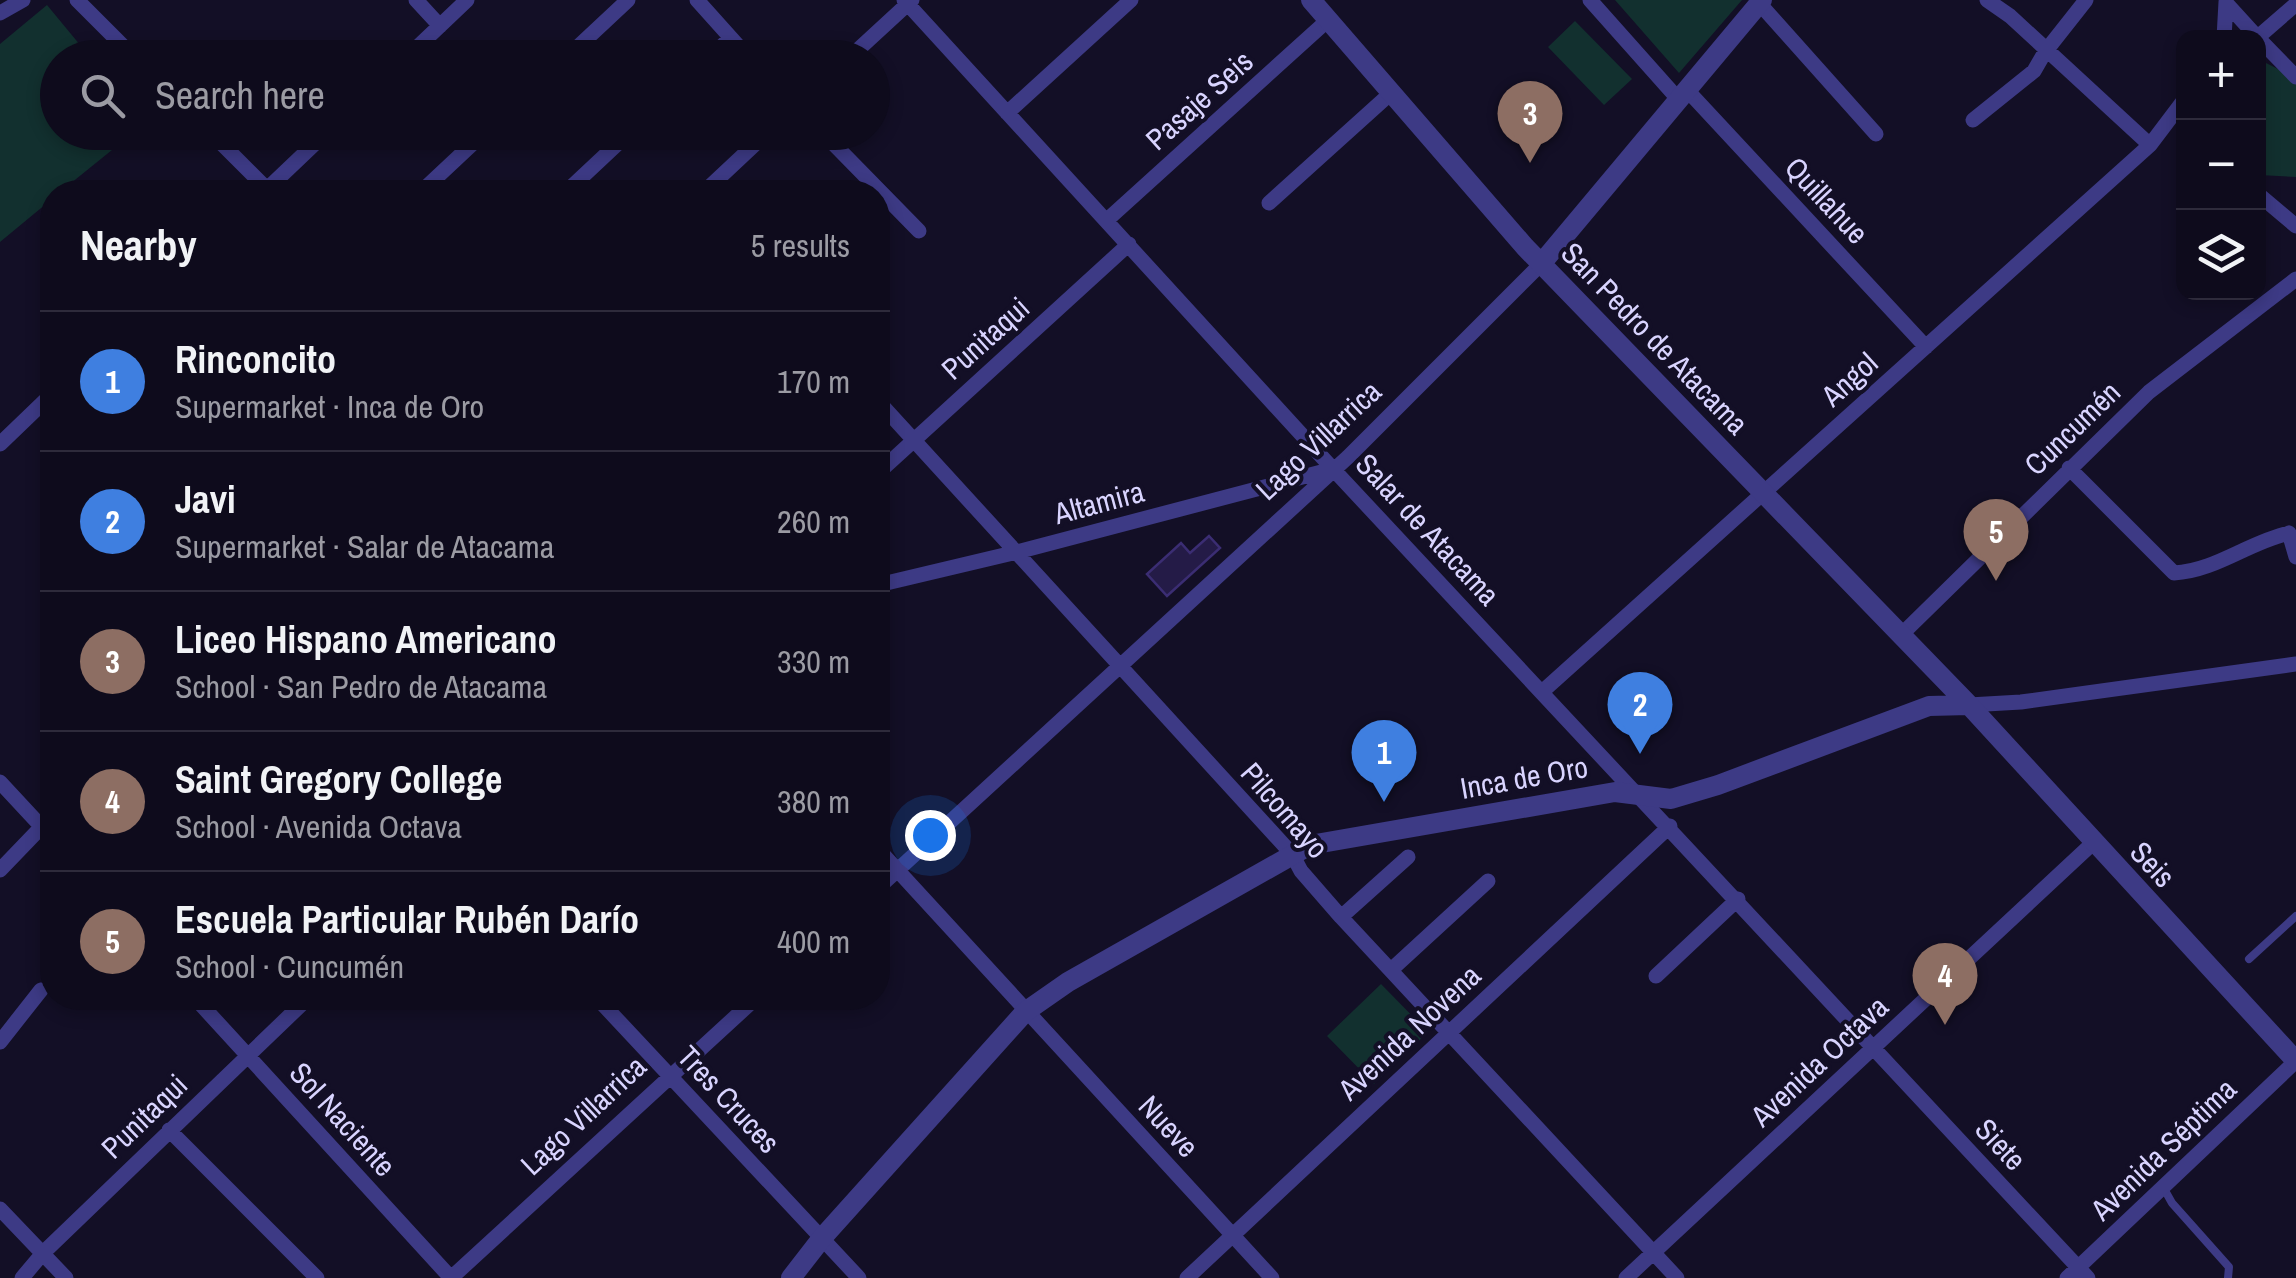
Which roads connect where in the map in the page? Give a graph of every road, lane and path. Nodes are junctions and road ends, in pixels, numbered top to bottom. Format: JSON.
{"nodes":[{"id":1,"x":23,"y":0,"type":"edge"},
{"id":2,"x":77,"y":0,"type":"edge"},
{"id":3,"x":416,"y":0,"type":"edge"},
{"id":4,"x":466,"y":0,"type":"edge"},
{"id":5,"x":628,"y":0,"type":"edge"},
{"id":6,"x":697,"y":0,"type":"edge"},
{"id":7,"x":1131,"y":0,"type":"edge"},
{"id":8,"x":1311,"y":0,"type":"edge"},
{"id":9,"x":1590,"y":0,"type":"edge"},
{"id":10,"x":1987,"y":0,"type":"edge"},
{"id":11,"x":2086,"y":0,"type":"edge"},
{"id":12,"x":908,"y":1,"type":"edge"},
{"id":13,"x":1761,"y":2,"type":"edge"},
{"id":14,"x":2226,"y":2,"type":"edge"},
{"id":15,"x":2296,"y":4,"type":"edge"},
{"id":16,"x":0,"y":13,"type":"edge"},
{"id":17,"x":1328,"y":20,"type":"junction"},
{"id":18,"x":440,"y":26,"type":"junction"},
{"id":19,"x":2224,"y":30,"type":"edge"},
{"id":20,"x":2251,"y":30,"type":"edge"},
{"id":21,"x":2266,"y":31,"type":"edge"},
{"id":22,"x":730,"y":38,"type":"edge"},
{"id":23,"x":117,"y":40,"type":"edge"},
{"id":24,"x":425,"y":40,"type":"edge"},
{"id":25,"x":585,"y":40,"type":"edge"},
{"id":26,"x":868,"y":40,"type":"edge"},
{"id":27,"x":2266,"y":46,"type":"edge"},
{"id":28,"x":2045,"y":52,"type":"junction"},
{"id":29,"x":2296,"y":76,"type":"edge"},
{"id":30,"x":1391,"y":93,"type":"junction"},
{"id":31,"x":1684,"y":95,"type":"junction"},
{"id":32,"x":2176,"y":111,"type":"edge"},
{"id":33,"x":1007,"y":113,"type":"junction"},
{"id":34,"x":2170,"y":119,"type":"junction"},
{"id":35,"x":1972,"y":120,"type":"dead end"},
{"id":36,"x":2176,"y":124,"type":"edge"},
{"id":37,"x":1876,"y":134,"type":"dead end"},
{"id":38,"x":2150,"y":145,"type":"junction"},
{"id":39,"x":227,"y":150,"type":"edge"},
{"id":40,"x":309,"y":150,"type":"edge"},
{"id":41,"x":466,"y":150,"type":"edge"},
{"id":42,"x":611,"y":150,"type":"edge"},
{"id":43,"x":749,"y":150,"type":"edge"},
{"id":44,"x":840,"y":150,"type":"edge"},
{"id":45,"x":256,"y":180,"type":"edge"},
{"id":46,"x":279,"y":180,"type":"edge"},
{"id":47,"x":434,"y":180,"type":"edge"},
{"id":48,"x":579,"y":180,"type":"edge"},
{"id":49,"x":717,"y":180,"type":"edge"},
{"id":50,"x":869,"y":180,"type":"edge"},
{"id":51,"x":890,"y":201,"type":"edge"},
{"id":52,"x":2266,"y":201,"type":"edge"},
{"id":53,"x":1269,"y":202,"type":"dead end"},
{"id":54,"x":1107,"y":220,"type":"junction"},
{"id":55,"x":2296,"y":226,"type":"edge"},
{"id":56,"x":919,"y":231,"type":"dead end"},
{"id":57,"x":1128,"y":244,"type":"junction"},
{"id":58,"x":1541,"y":264,"type":"junction"},
{"id":59,"x":2296,"y":279,"type":"edge"},
{"id":60,"x":1926,"y":347,"type":"junction"},
{"id":61,"x":40,"y":410,"type":"edge"},
{"id":62,"x":890,"y":414,"type":"edge"},
{"id":63,"x":914,"y":440,"type":"junction"},
{"id":64,"x":0,"y":444,"type":"edge"},
{"id":65,"x":890,"y":462,"type":"edge"},
{"id":66,"x":1333,"y":468,"type":"junction"},
{"id":67,"x":2070,"y":468,"type":"junction"},
{"id":68,"x":1764,"y":492,"type":"junction"},
{"id":69,"x":2292,"y":525,"type":"edge"},
{"id":70,"x":1018,"y":552,"type":"junction"},
{"id":71,"x":2296,"y":557,"type":"edge"},
{"id":72,"x":890,"y":582,"type":"edge"},
{"id":73,"x":1901,"y":635,"type":"junction"},
{"id":74,"x":2296,"y":664,"type":"edge"},
{"id":75,"x":1118,"y":667,"type":"junction"},
{"id":76,"x":1543,"y":691,"type":"junction"},
{"id":77,"x":1970,"y":704,"type":"junction"},
{"id":78,"x":0,"y":782,"type":"edge"},
{"id":79,"x":1640,"y":794,"type":"junction"},
{"id":80,"x":40,"y":819,"type":"edge"},
{"id":81,"x":1670,"y":826,"type":"junction"},
{"id":82,"x":40,"y":835,"type":"edge"},
{"id":83,"x":2093,"y":842,"type":"junction"},
{"id":84,"x":1292,"y":854,"type":"junction"},
{"id":85,"x":1408,"y":857,"type":"dead end"},
{"id":86,"x":890,"y":862,"type":"edge"},
{"id":87,"x":0,"y":870,"type":"edge"},
{"id":88,"x":897,"y":870,"type":"junction"},
{"id":89,"x":890,"y":877,"type":"edge"},
{"id":90,"x":1488,"y":882,"type":"dead end"},
{"id":91,"x":1738,"y":899,"type":"junction"},
{"id":92,"x":2296,"y":916,"type":"edge"},
{"id":93,"x":1341,"y":917,"type":"junction"},
{"id":94,"x":2249,"y":959,"type":"dead end"},
{"id":95,"x":1391,"y":970,"type":"junction"},
{"id":96,"x":1656,"y":976,"type":"dead end"},
{"id":97,"x":40,"y":991,"type":"edge"},
{"id":98,"x":206,"y":1010,"type":"edge"},
{"id":99,"x":295,"y":1010,"type":"edge"},
{"id":100,"x":608,"y":1010,"type":"edge"},
{"id":101,"x":743,"y":1010,"type":"edge"},
{"id":102,"x":1025,"y":1012,"type":"junction"},
{"id":103,"x":1448,"y":1032,"type":"junction"},
{"id":104,"x":0,"y":1042,"type":"edge"},
{"id":105,"x":1873,"y":1048,"type":"junction"},
{"id":106,"x":246,"y":1054,"type":"junction"},
{"id":107,"x":2296,"y":1061,"type":"edge"},
{"id":108,"x":670,"y":1076,"type":"junction"},
{"id":109,"x":169,"y":1130,"type":"junction"},
{"id":110,"x":2163,"y":1187,"type":"junction"},
{"id":111,"x":0,"y":1209,"type":"edge"},
{"id":112,"x":1233,"y":1236,"type":"junction"},
{"id":113,"x":822,"y":1238,"type":"junction"},
{"id":114,"x":43,"y":1253,"type":"junction"},
{"id":115,"x":1653,"y":1253,"type":"junction"},
{"id":116,"x":2078,"y":1274,"type":"edge"},
{"id":117,"x":22,"y":1278,"type":"edge"},
{"id":118,"x":66,"y":1278,"type":"edge"},
{"id":119,"x":317,"y":1278,"type":"edge"},
{"id":120,"x":451,"y":1278,"type":"edge"},
{"id":121,"x":791,"y":1278,"type":"edge"},
{"id":122,"x":859,"y":1278,"type":"edge"},
{"id":123,"x":1187,"y":1278,"type":"edge"},
{"id":124,"x":1272,"y":1278,"type":"edge"},
{"id":125,"x":1626,"y":1278,"type":"edge"},
{"id":126,"x":1677,"y":1278,"type":"edge"},
{"id":127,"x":2228,"y":1278,"type":"edge"}],
"edges":[{"from":1,"to":16,"type":"street"},
{"from":2,"to":23,"type":"street"},
{"from":3,"to":18,"type":"street"},
{"from":4,"to":18,"type":"street"},
{"from":5,"to":25,"type":"street"},
{"from":6,"to":22,"type":"street"},
{"from":7,"to":33,"type":"street"},
{"from":8,"to":17,"type":"street","name":"San Pedro de Atacama"},
{"from":9,"to":31,"type":"street","name":"Quillahue"},
{"from":10,"to":28,"type":"street"},
{"from":11,"to":28,"type":"street"},
{"from":12,"to":26,"type":"street"},
{"from":12,"to":33,"type":"street","name":"Salar de Atacama"},
{"from":13,"to":31,"type":"street","name":"Lago Villarrica"},
{"from":13,"to":37,"type":"street"},
{"from":14,"to":19,"type":"street"},
{"from":14,"to":20,"type":"street"},
{"from":15,"to":21,"type":"street"},
{"from":17,"to":30,"type":"street","name":"San Pedro de Atacama"},
{"from":17,"to":54,"type":"street","name":"Pasaje Seis"},
{"from":18,"to":24,"type":"street"},
{"from":27,"to":29,"type":"street"},
{"from":28,"to":35,"type":"street"},
{"from":28,"to":38,"type":"street"},
{"from":30,"to":53,"type":"street"},
{"from":30,"to":58,"type":"street","name":"San Pedro de Atacama"},
{"from":31,"to":58,"type":"street","name":"Lago Villarrica"},
{"from":31,"to":60,"type":"street","name":"Quillahue"},
{"from":32,"to":34,"type":"street","name":"Angol"},
{"from":33,"to":54,"type":"street","name":"Salar de Atacama"},
{"from":34,"to":36,"type":"street"},
{"from":34,"to":38,"type":"street","name":"Angol"},
{"from":38,"to":60,"type":"street","name":"Angol"},
{"from":39,"to":45,"type":"street"},
{"from":40,"to":46,"type":"street"},
{"from":41,"to":47,"type":"street"},
{"from":42,"to":48,"type":"street"},
{"from":43,"to":49,"type":"street"},
{"from":44,"to":50,"type":"street"},
{"from":51,"to":56,"type":"street"},
{"from":52,"to":55,"type":"street"},
{"from":54,"to":57,"type":"street","name":"Salar de Atacama"},
{"from":57,"to":63,"type":"street","name":"Punitaqui"},
{"from":57,"to":66,"type":"street","name":"Salar de Atacama"},
{"from":58,"to":66,"type":"street","name":"Lago Villarrica"},
{"from":58,"to":68,"type":"street","name":"San Pedro de Atacama"},
{"from":59,"to":67,"type":"street","name":"Cuncumén"},
{"from":60,"to":68,"type":"street","name":"Angol"},
{"from":61,"to":64,"type":"street"},
{"from":62,"to":63,"type":"street","name":"Pilcomayo"},
{"from":63,"to":65,"type":"street","name":"Punitaqui"},
{"from":63,"to":70,"type":"street","name":"Pilcomayo"},
{"from":66,"to":70,"type":"street","name":"Altamira"},
{"from":66,"to":75,"type":"street","name":"Lago Villarrica"},
{"from":66,"to":76,"type":"street","name":"Salar de Atacama"},
{"from":67,"to":69,"type":"street"},
{"from":67,"to":73,"type":"street","name":"Cuncumén"},
{"from":68,"to":73,"type":"street","name":"San Pedro de Atacama"},
{"from":68,"to":76,"type":"street","name":"Angol"},
{"from":69,"to":71,"type":"street"},
{"from":70,"to":72,"type":"street","name":"Altamira"},
{"from":70,"to":75,"type":"street","name":"Pilcomayo"},
{"from":73,"to":77,"type":"street","name":"San Pedro de Atacama"},
{"from":74,"to":77,"type":"street","name":"Inca de Oro"},
{"from":75,"to":84,"type":"street","name":"Pilcomayo"},
{"from":75,"to":88,"type":"street","name":"Lago Villarrica"},
{"from":76,"to":79,"type":"street","name":"Salar de Atacama"},
{"from":77,"to":79,"type":"street","name":"Inca de Oro"},
{"from":77,"to":83,"type":"street","name":"Seis"},
{"from":78,"to":80,"type":"street"},
{"from":79,"to":81,"type":"street","name":"Salar de Atacama"},
{"from":79,"to":84,"type":"street","name":"Inca de Oro"},
{"from":81,"to":91,"type":"street","name":"Salar de Atacama"},
{"from":81,"to":103,"type":"street","name":"Avenida Novena"},
{"from":82,"to":87,"type":"street"},
{"from":83,"to":105,"type":"street","name":"Avenida Octava"},
{"from":83,"to":107,"type":"street","name":"Seis"},
{"from":84,"to":93,"type":"street","name":"Pilcomayo"},
{"from":84,"to":102,"type":"street","name":"Inca de Oro"},
{"from":85,"to":93,"type":"street"},
{"from":86,"to":88,"type":"street","name":"Nueve"},
{"from":88,"to":89,"type":"street","name":"Lago Villarrica"},
{"from":88,"to":102,"type":"street","name":"Nueve"},
{"from":90,"to":95,"type":"street"},
{"from":91,"to":96,"type":"street"},
{"from":91,"to":105,"type":"street","name":"Salar de Atacama"},
{"from":92,"to":94,"type":"lane"},
{"from":93,"to":95,"type":"street","name":"Pilcomayo"},
{"from":95,"to":103,"type":"street","name":"Pilcomayo"},
{"from":97,"to":104,"type":"street"},
{"from":98,"to":106,"type":"street","name":"Sol Naciente"},
{"from":99,"to":106,"type":"street","name":"Punitaqui"},
{"from":100,"to":108,"type":"street","name":"Tres Cruces"},
{"from":101,"to":108,"type":"street","name":"Lago Villarrica"},
{"from":102,"to":112,"type":"street","name":"Nueve"},
{"from":102,"to":113,"type":"street","name":"Inca de Oro"},
{"from":103,"to":112,"type":"street","name":"Avenida Novena"},
{"from":103,"to":115,"type":"street","name":"Pilcomayo"},
{"from":105,"to":115,"type":"street","name":"Avenida Octava"},
{"from":105,"to":116,"type":"street","name":"Siete"},
{"from":106,"to":109,"type":"street","name":"Punitaqui"},
{"from":106,"to":120,"type":"street","name":"Sol Naciente"},
{"from":107,"to":110,"type":"street","name":"Avenida Séptima"},
{"from":108,"to":113,"type":"street","name":"Tres Cruces"},
{"from":108,"to":120,"type":"street","name":"Lago Villarrica"},
{"from":109,"to":114,"type":"street","name":"Punitaqui"},
{"from":109,"to":119,"type":"street"},
{"from":110,"to":116,"type":"street","name":"Avenida Séptima"},
{"from":110,"to":127,"type":"lane"},
{"from":111,"to":114,"type":"street"},
{"from":112,"to":123,"type":"street","name":"Avenida Novena"},
{"from":112,"to":124,"type":"street","name":"Nueve"},
{"from":113,"to":121,"type":"street","name":"Inca de Oro"},
{"from":113,"to":122,"type":"street","name":"Tres Cruces"},
{"from":114,"to":117,"type":"street","name":"Punitaqui"},
{"from":114,"to":118,"type":"street"},
{"from":115,"to":125,"type":"street","name":"Avenida Octava"},
{"from":115,"to":126,"type":"street","name":"Pilcomayo"}]}
